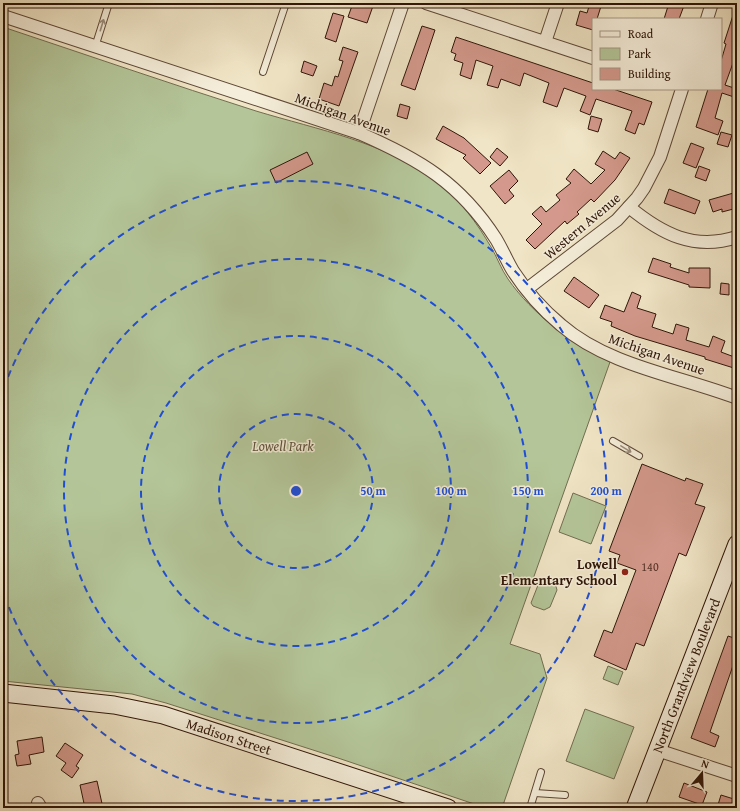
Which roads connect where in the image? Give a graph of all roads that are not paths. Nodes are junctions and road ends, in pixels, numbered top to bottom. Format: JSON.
{"nodes":[{"id":1,"x":109,"y":3,"type":"edge"},
{"id":2,"x":286,"y":3,"type":"edge"},
{"id":3,"x":403,"y":3,"type":"edge"},
{"id":4,"x":426,"y":3,"type":"edge"},
{"id":5,"x":558,"y":3,"type":"edge"},
{"id":6,"x":712,"y":3,"type":"edge"},
{"id":7,"x":3,"y":16,"type":"edge"},
{"id":8,"x":707,"y":18,"type":"edge"},
{"id":9,"x":544,"y":42,"type":"junction"},
{"id":10,"x":95,"y":47,"type":"junction"},
{"id":11,"x":592,"y":58,"type":"edge"},
{"id":12,"x":263,"y":72,"type":"dead end"},
{"id":13,"x":682,"y":90,"type":"edge"},
{"id":14,"x":359,"y":133,"type":"junction"},
{"id":15,"x":629,"y":207,"type":"junction"},
{"id":16,"x":737,"y":238,"type":"edge"},
{"id":17,"x":527,"y":289,"type":"junction"},
{"id":18,"x":737,"y":398,"type":"edge"},
{"id":19,"x":613,"y":441,"type":"dead end"},
{"id":20,"x":639,"y":456,"type":"dead end"},
{"id":21,"x":737,"y":544,"type":"edge"},
{"id":22,"x":732,"y":569,"type":"edge"},
{"id":23,"x":3,"y":693,"type":"edge"},
{"id":24,"x":657,"y":750,"type":"junction"},
{"id":25,"x":540,"y":772,"type":"dead end"},
{"id":26,"x":737,"y":776,"type":"edge"},
{"id":27,"x":535,"y":793,"type":"junction"},
{"id":28,"x":565,"y":795,"type":"dead end"},
{"id":29,"x":448,"y":808,"type":"edge"},
{"id":30,"x":530,"y":808,"type":"edge"},
{"id":31,"x":635,"y":808,"type":"edge"}],
"edges":[{"from":10,"to":1,"type":"lane","one_way":true},
{"from":2,"to":12,"type":"lane"},
{"from":3,"to":14,"type":"street"},
{"from":4,"to":9,"type":"street"},
{"from":5,"to":9,"type":"street"},
{"from":6,"to":8,"type":"street"},
{"from":7,"to":10,"type":"street","name":"Michigan Avenue"},
{"from":9,"to":11,"type":"street"},
{"from":10,"to":14,"type":"street","name":"Michigan Avenue"},
{"from":13,"to":15,"type":"street","name":"Western Avenue"},
{"from":14,"to":17,"type":"street","name":"Michigan Avenue"},
{"from":15,"to":16,"type":"street"},
{"from":15,"to":17,"type":"street","name":"Western Avenue"},
{"from":17,"to":18,"type":"street","name":"Michigan Avenue"},
{"from":19,"to":20,"type":"lane","one_way":true},
{"from":21,"to":22,"type":"street","name":"North Grandview Boulevard"},
{"from":22,"to":24,"type":"street","name":"North Grandview Boulevard"},
{"from":23,"to":29,"type":"street","name":"Madison Street"},
{"from":24,"to":26,"type":"street"},
{"from":24,"to":31,"type":"street","name":"North Grandview Boulevard"},
{"from":25,"to":27,"type":"lane"},
{"from":27,"to":28,"type":"lane"},
{"from":27,"to":30,"type":"lane"}]}
